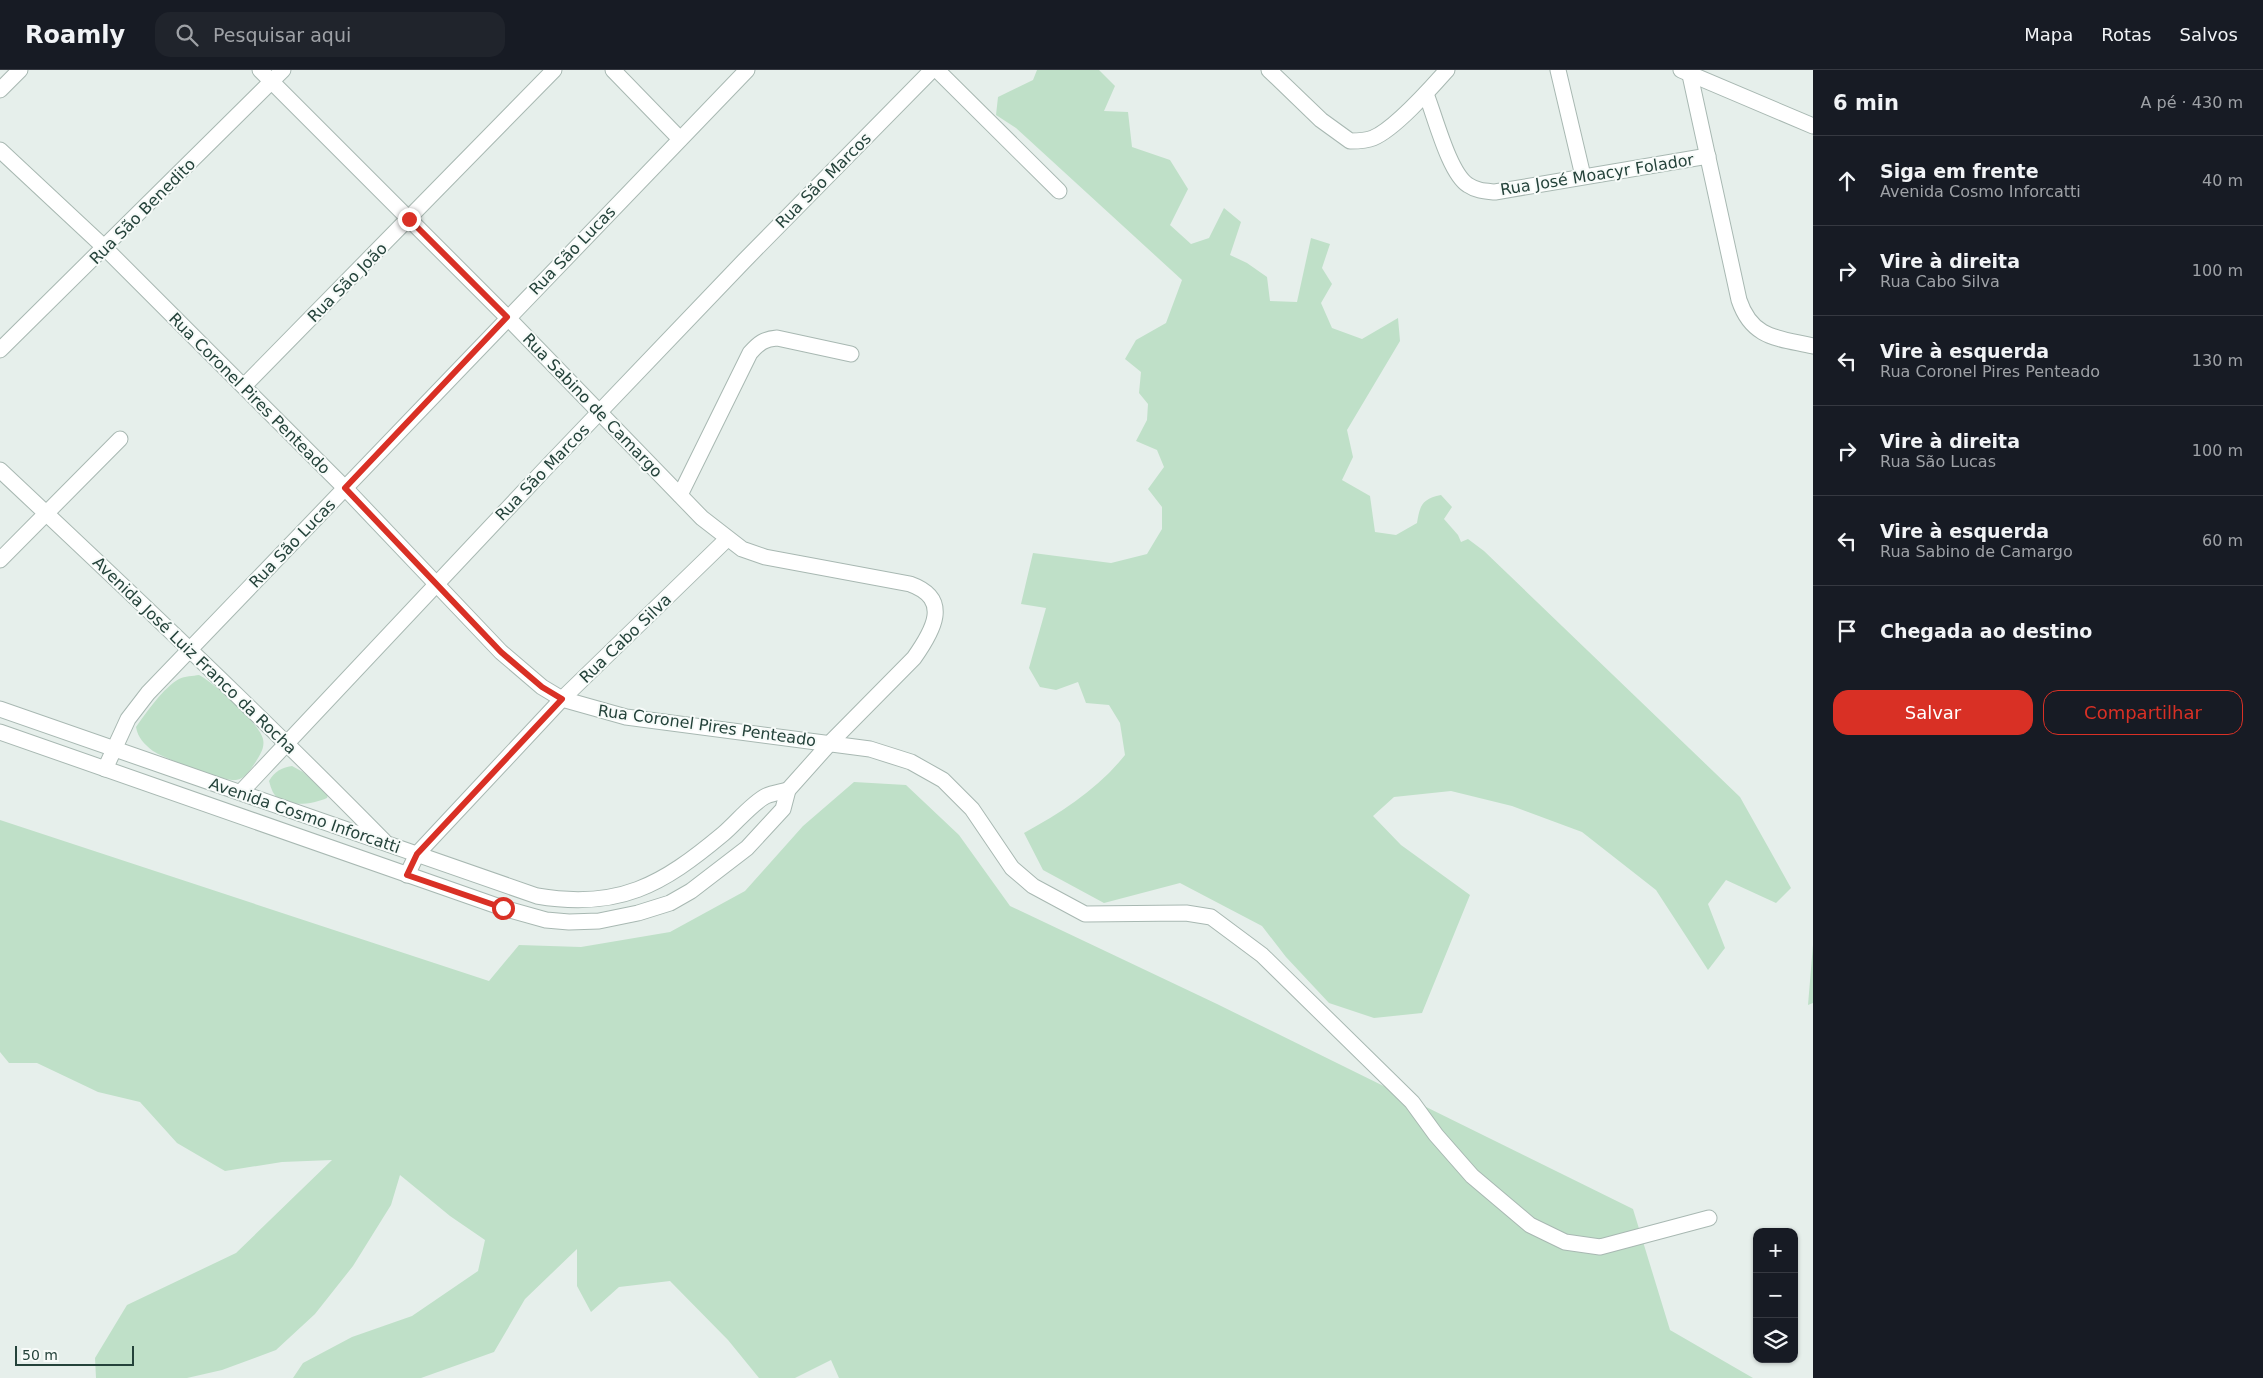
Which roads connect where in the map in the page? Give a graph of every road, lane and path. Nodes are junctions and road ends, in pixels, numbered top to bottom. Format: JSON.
{"nodes":[{"id":1,"x":20,"y":70,"type":"edge"},
{"id":2,"x":260,"y":70,"type":"edge"},
{"id":3,"x":283,"y":70,"type":"edge"},
{"id":4,"x":554,"y":70,"type":"edge"},
{"id":5,"x":613,"y":70,"type":"edge"},
{"id":6,"x":747,"y":70,"type":"edge"},
{"id":7,"x":932,"y":70,"type":"edge"},
{"id":8,"x":937,"y":70,"type":"edge"},
{"id":9,"x":1269,"y":70,"type":"edge"},
{"id":10,"x":1448,"y":70,"type":"edge"},
{"id":11,"x":1558,"y":70,"type":"edge"},
{"id":12,"x":1686,"y":72,"type":"edge"},
{"id":13,"x":272,"y":81,"type":"junction"},
{"id":14,"x":0,"y":90,"type":"edge"},
{"id":15,"x":1426,"y":94,"type":"junction"},
{"id":16,"x":1813,"y":126,"type":"edge"},
{"id":17,"x":680,"y":139,"type":"junction"},
{"id":18,"x":0,"y":150,"type":"edge"},
{"id":19,"x":1708,"y":156,"type":"junction"},
{"id":20,"x":1583,"y":176,"type":"junction"},
{"id":21,"x":1059,"y":191,"type":"dead end"},
{"id":22,"x":409,"y":219,"type":"junction"},
{"id":23,"x":105,"y":248,"type":"junction"},
{"id":24,"x":507,"y":317,"type":"junction"},
{"id":25,"x":1813,"y":346,"type":"edge"},
{"id":26,"x":0,"y":350,"type":"edge"},
{"id":27,"x":851,"y":354,"type":"dead end"},
{"id":28,"x":244,"y":386,"type":"junction"},
{"id":29,"x":600,"y":412,"type":"junction"},
{"id":30,"x":120,"y":439,"type":"dead end"},
{"id":31,"x":0,"y":470,"type":"edge"},
{"id":32,"x":345,"y":488,"type":"junction"},
{"id":33,"x":680,"y":495,"type":"junction"},
{"id":34,"x":46,"y":513,"type":"junction"},
{"id":35,"x":727,"y":539,"type":"junction"},
{"id":36,"x":0,"y":560,"type":"edge"},
{"id":37,"x":436,"y":584,"type":"junction"},
{"id":38,"x":190,"y":648,"type":"junction"},
{"id":39,"x":562,"y":699,"type":"junction"},
{"id":40,"x":0,"y":709,"type":"edge"},
{"id":41,"x":0,"y":732,"type":"edge"},
{"id":42,"x":830,"y":743,"type":"junction"},
{"id":43,"x":288,"y":744,"type":"junction"},
{"id":44,"x":113,"y":748,"type":"junction"},
{"id":45,"x":105,"y":769,"type":"junction"},
{"id":46,"x":788,"y":790,"type":"junction"},
{"id":47,"x":241,"y":792,"type":"junction"},
{"id":48,"x":386,"y":843,"type":"junction"},
{"id":49,"x":417,"y":854,"type":"junction"},
{"id":50,"x":407,"y":875,"type":"junction"},
{"id":51,"x":1709,"y":1218,"type":"dead end"}],
"edges":[{"from":1,"to":14,"type":"street"},
{"from":2,"to":13,"type":"street","name":"Rua Sabino de Camargo"},
{"from":3,"to":13,"type":"street","name":"Rua São Benedito"},
{"from":4,"to":22,"type":"street","name":"Rua São João"},
{"from":5,"to":17,"type":"street"},
{"from":6,"to":17,"type":"street","name":"Rua São Lucas"},
{"from":7,"to":29,"type":"street","name":"Rua São Marcos"},
{"from":8,"to":21,"type":"street"},
{"from":9,"to":15,"type":"street"},
{"from":10,"to":15,"type":"street"},
{"from":11,"to":20,"type":"street"},
{"from":12,"to":16,"type":"street"},
{"from":12,"to":19,"type":"street"},
{"from":13,"to":22,"type":"street","name":"Rua Sabino de Camargo"},
{"from":13,"to":23,"type":"street","name":"Rua São Benedito"},
{"from":15,"to":20,"type":"street","name":"Rua José Moacyr Folador"},
{"from":17,"to":24,"type":"street","name":"Rua São Lucas"},
{"from":18,"to":23,"type":"street","name":"Rua Coronel Pires Penteado"},
{"from":19,"to":20,"type":"street","name":"Rua José Moacyr Folador"},
{"from":19,"to":25,"type":"street"},
{"from":22,"to":24,"type":"street","name":"Rua Sabino de Camargo"},
{"from":22,"to":28,"type":"street","name":"Rua São João"},
{"from":23,"to":26,"type":"street","name":"Rua São Benedito"},
{"from":23,"to":28,"type":"street","name":"Rua Coronel Pires Penteado"},
{"from":24,"to":29,"type":"street","name":"Rua Sabino de Camargo"},
{"from":24,"to":32,"type":"street","name":"Rua São Lucas"},
{"from":27,"to":33,"type":"street"},
{"from":28,"to":32,"type":"street","name":"Rua Coronel Pires Penteado"},
{"from":29,"to":33,"type":"street","name":"Rua Sabino de Camargo"},
{"from":29,"to":37,"type":"street","name":"Rua São Marcos"},
{"from":30,"to":34,"type":"street"},
{"from":31,"to":34,"type":"street","name":"Avenida José Luiz Franco da Rocha"},
{"from":32,"to":37,"type":"street","name":"Rua Coronel Pires Penteado"},
{"from":32,"to":38,"type":"street","name":"Rua São Lucas"},
{"from":33,"to":35,"type":"street","name":"Rua Sabino de Camargo"},
{"from":34,"to":36,"type":"street"},
{"from":34,"to":38,"type":"street","name":"Avenida José Luiz Franco da Rocha"},
{"from":35,"to":39,"type":"street","name":"Rua Cabo Silva"},
{"from":35,"to":42,"type":"street","name":"Rua Sabino de Camargo"},
{"from":37,"to":39,"type":"street","name":"Rua Coronel Pires Penteado"},
{"from":37,"to":43,"type":"street","name":"Rua São Marcos"},
{"from":38,"to":43,"type":"street","name":"Avenida José Luiz Franco da Rocha"},
{"from":38,"to":44,"type":"street","name":"Rua São Lucas"},
{"from":39,"to":42,"type":"street","name":"Rua Coronel Pires Penteado"},
{"from":39,"to":49,"type":"street","name":"Rua Cabo Silva"},
{"from":40,"to":44,"type":"street","name":"Avenida Cosmo Inforcatti"},
{"from":41,"to":45,"type":"street","name":"Avenida Cosmo Inforcatti"},
{"from":42,"to":46,"type":"street"},
{"from":42,"to":51,"type":"street","name":"Rua Coronel Pires Penteado"},
{"from":43,"to":47,"type":"street","name":"Rua São Marcos"},
{"from":43,"to":48,"type":"street","name":"Avenida José Luiz Franco da Rocha"},
{"from":44,"to":45,"type":"street","name":"Rua São Lucas"},
{"from":44,"to":47,"type":"street","name":"Avenida Cosmo Inforcatti"},
{"from":45,"to":50,"type":"street","name":"Avenida Cosmo Inforcatti"},
{"from":46,"to":49,"type":"street","name":"Avenida Cosmo Inforcatti"},
{"from":46,"to":50,"type":"street","name":"Avenida Cosmo Inforcatti"},
{"from":47,"to":48,"type":"street","name":"Avenida Cosmo Inforcatti"},
{"from":48,"to":49,"type":"street","name":"Avenida Cosmo Inforcatti"},
{"from":49,"to":50,"type":"street","name":"Rua Cabo Silva"}]}
